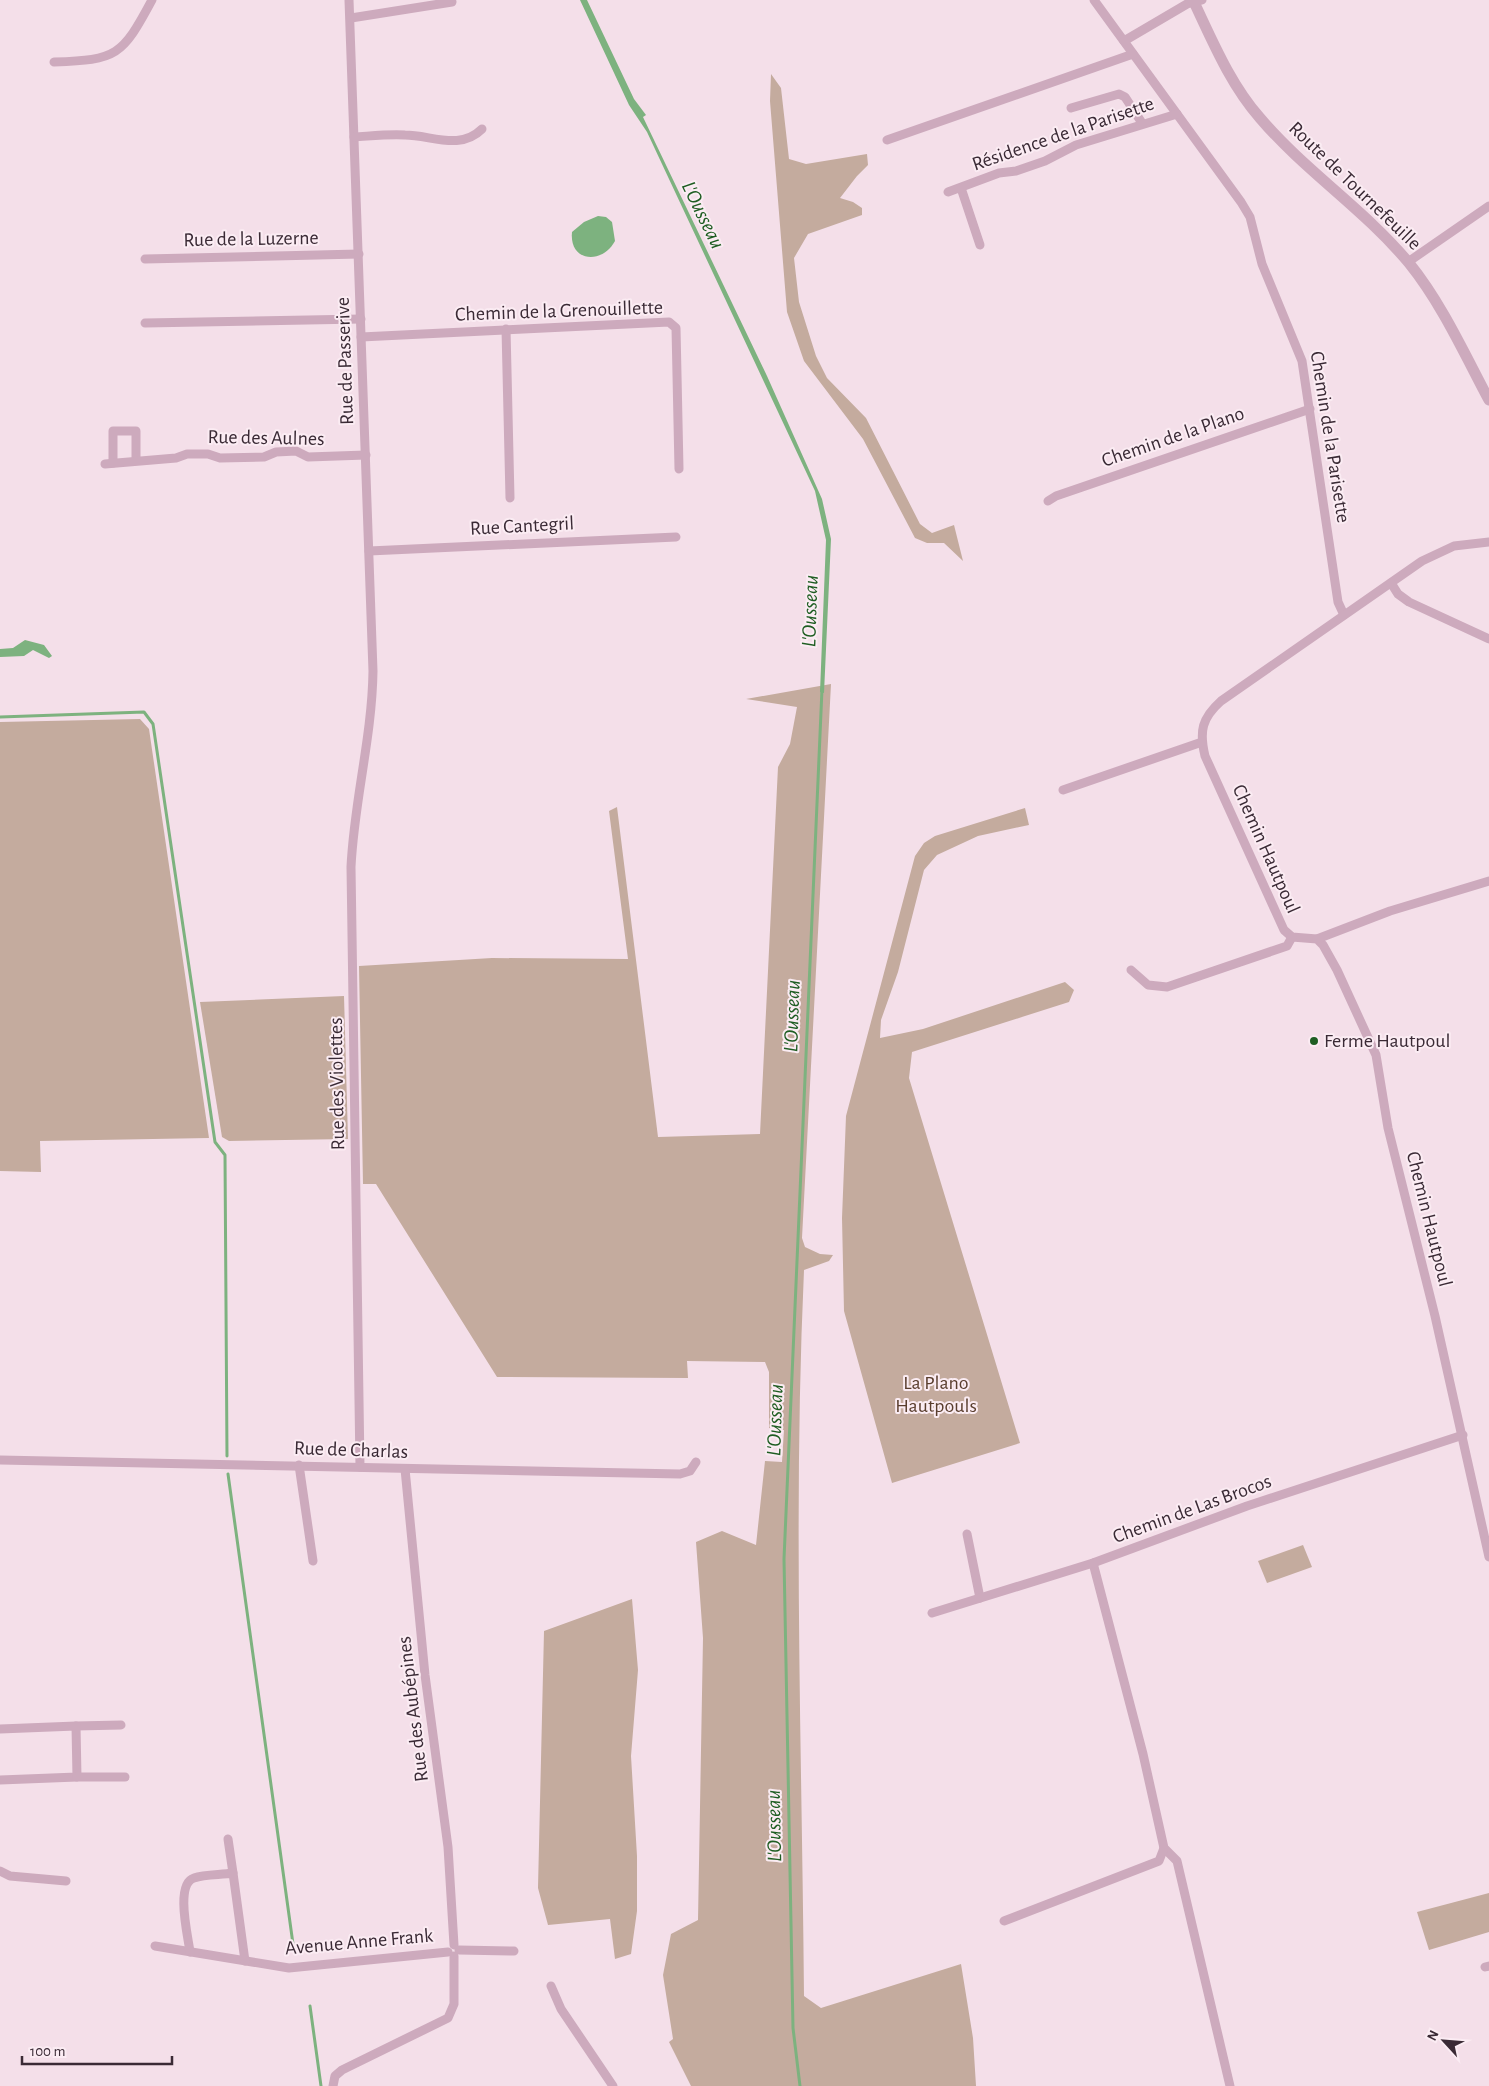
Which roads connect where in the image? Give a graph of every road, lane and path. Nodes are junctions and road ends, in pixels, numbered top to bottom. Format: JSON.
{"nodes":[{"id":1,"x":152,"y":0,"type":"edge"},
{"id":2,"x":349,"y":0,"type":"edge"},
{"id":3,"x":1094,"y":0,"type":"edge"},
{"id":4,"x":1196,"y":1,"type":"edge"},
{"id":5,"x":452,"y":2,"type":"dead end"},
{"id":6,"x":351,"y":18,"type":"junction"},
{"id":7,"x":1124,"y":41,"type":"junction"},
{"id":8,"x":1133,"y":54,"type":"junction"},
{"id":9,"x":54,"y":62,"type":"dead end"},
{"id":10,"x":1071,"y":108,"type":"dead end"},
{"id":11,"x":1177,"y":114,"type":"junction"},
{"id":12,"x":1142,"y":123,"type":"junction"},
{"id":13,"x":482,"y":129,"type":"dead end"},
{"id":14,"x":354,"y":136,"type":"junction"},
{"id":15,"x":887,"y":140,"type":"dead end"},
{"id":16,"x":961,"y":188,"type":"junction"},
{"id":17,"x":948,"y":192,"type":"dead end"},
{"id":18,"x":1489,"y":206,"type":"edge"},
{"id":19,"x":980,"y":245,"type":"dead end"},
{"id":20,"x":359,"y":254,"type":"junction"},
{"id":21,"x":145,"y":259,"type":"dead end"},
{"id":22,"x":1408,"y":262,"type":"junction"},
{"id":23,"x":361,"y":319,"type":"junction"},
{"id":24,"x":145,"y":323,"type":"dead end"},
{"id":25,"x":506,"y":329,"type":"junction"},
{"id":26,"x":361,"y":337,"type":"junction"},
{"id":27,"x":1489,"y":400,"type":"edge"},
{"id":28,"x":1310,"y":409,"type":"junction"},
{"id":29,"x":366,"y":455,"type":"junction"},
{"id":30,"x":136,"y":460,"type":"junction"},
{"id":31,"x":679,"y":469,"type":"dead end"},
{"id":32,"x":510,"y":498,"type":"dead end"},
{"id":33,"x":1048,"y":501,"type":"dead end"},
{"id":34,"x":676,"y":536,"type":"dead end"},
{"id":35,"x":1489,"y":542,"type":"edge"},
{"id":36,"x":369,"y":551,"type":"junction"},
{"id":37,"x":1390,"y":583,"type":"junction"},
{"id":38,"x":1344,"y":615,"type":"junction"},
{"id":39,"x":1489,"y":639,"type":"edge"},
{"id":40,"x":373,"y":703,"type":"joint"},
{"id":41,"x":1202,"y":742,"type":"junction"},
{"id":42,"x":1063,"y":790,"type":"dead end"},
{"id":43,"x":1489,"y":881,"type":"edge"},
{"id":44,"x":1292,"y":937,"type":"junction"},
{"id":45,"x":1318,"y":940,"type":"junction"},
{"id":46,"x":1131,"y":970,"type":"dead end"},
{"id":47,"x":1463,"y":1435,"type":"junction"},
{"id":48,"x":0,"y":1460,"type":"edge"},
{"id":49,"x":696,"y":1462,"type":"dead end"},
{"id":50,"x":299,"y":1465,"type":"junction"},
{"id":51,"x":360,"y":1467,"type":"junction"},
{"id":52,"x":405,"y":1469,"type":"junction"},
{"id":53,"x":967,"y":1534,"type":"dead end"},
{"id":54,"x":1489,"y":1557,"type":"edge"},
{"id":55,"x":313,"y":1561,"type":"dead end"},
{"id":56,"x":1093,"y":1563,"type":"junction"},
{"id":57,"x":980,"y":1598,"type":"junction"},
{"id":58,"x":932,"y":1614,"type":"dead end"},
{"id":59,"x":121,"y":1725,"type":"dead end"},
{"id":60,"x":76,"y":1726,"type":"junction"},
{"id":61,"x":0,"y":1729,"type":"edge"},
{"id":62,"x":77,"y":1777,"type":"junction"},
{"id":63,"x":125,"y":1777,"type":"dead end"},
{"id":64,"x":0,"y":1780,"type":"edge"},
{"id":65,"x":228,"y":1839,"type":"dead end"},
{"id":66,"x":1164,"y":1848,"type":"junction"},
{"id":67,"x":0,"y":1871,"type":"edge"},
{"id":68,"x":233,"y":1873,"type":"junction"},
{"id":69,"x":66,"y":1881,"type":"dead end"},
{"id":70,"x":1004,"y":1921,"type":"dead end"},
{"id":71,"x":155,"y":1946,"type":"dead end"},
{"id":72,"x":454,"y":1951,"type":"junction"},
{"id":73,"x":514,"y":1951,"type":"dead end"},
{"id":74,"x":190,"y":1952,"type":"junction"},
{"id":75,"x":245,"y":1961,"type":"junction"},
{"id":76,"x":551,"y":1986,"type":"dead end"},
{"id":77,"x":333,"y":2086,"type":"edge"},
{"id":78,"x":613,"y":2086,"type":"edge"},
{"id":79,"x":1230,"y":2086,"type":"edge"}],
"edges":[{"from":1,"to":9,"type":"street"},
{"from":2,"to":6,"type":"street","name":"Rue de Passerive"},
{"from":3,"to":7,"type":"street","name":"Chemin de la Parisette"},
{"from":4,"to":7,"type":"street"},
{"from":4,"to":22,"type":"street","name":"Route de Tournefeuille"},
{"from":5,"to":6,"type":"street"},
{"from":6,"to":14,"type":"street","name":"Rue de Passerive"},
{"from":7,"to":8,"type":"street","name":"Chemin de la Parisette"},
{"from":8,"to":11,"type":"street","name":"Chemin de la Parisette"},
{"from":8,"to":15,"type":"street"},
{"from":10,"to":12,"type":"street"},
{"from":11,"to":12,"type":"street","name":"Résidence de la Parisette"},
{"from":11,"to":28,"type":"street","name":"Chemin de la Parisette"},
{"from":12,"to":16,"type":"street","name":"Résidence de la Parisette"},
{"from":13,"to":14,"type":"street"},
{"from":14,"to":20,"type":"street","name":"Rue de Passerive"},
{"from":16,"to":17,"type":"street","name":"Résidence de la Parisette"},
{"from":16,"to":19,"type":"street","name":"Résidence de la Parisette"},
{"from":18,"to":22,"type":"street"},
{"from":20,"to":21,"type":"street","name":"Rue de la Luzerne"},
{"from":20,"to":23,"type":"street","name":"Rue de Passerive"},
{"from":22,"to":27,"type":"street","name":"Route de Tournefeuille"},
{"from":23,"to":24,"type":"street"},
{"from":23,"to":26,"type":"street","name":"Rue de Passerive"},
{"from":25,"to":26,"type":"street","name":"Chemin de la Grenouillette"},
{"from":25,"to":31,"type":"street","name":"Chemin de la Grenouillette"},
{"from":25,"to":32,"type":"street"},
{"from":26,"to":29,"type":"street","name":"Rue de Passerive"},
{"from":28,"to":33,"type":"street","name":"Chemin de la Plano"},
{"from":28,"to":38,"type":"street","name":"Chemin de la Parisette"},
{"from":29,"to":30,"type":"street","name":"Rue des Aulnes"},
{"from":29,"to":36,"type":"street","name":"Rue de Passerive"},
{"from":30,"to":30,"type":"street","name":"Rue des Aulnes"},
{"from":34,"to":36,"type":"street","name":"Rue Cantegril"},
{"from":35,"to":37,"type":"street","name":"Chemin Hautpoul"},
{"from":36,"to":40,"type":"street","name":"Rue de Passerive"},
{"from":37,"to":38,"type":"street","name":"Chemin Hautpoul"},
{"from":37,"to":39,"type":"street"},
{"from":38,"to":41,"type":"street","name":"Chemin Hautpoul"},
{"from":40,"to":51,"type":"street","name":"Rue des Violettes"},
{"from":41,"to":42,"type":"street"},
{"from":41,"to":44,"type":"street","name":"Chemin Hautpoul"},
{"from":43,"to":45,"type":"street"},
{"from":44,"to":45,"type":"street","name":"Chemin Hautpoul"},
{"from":44,"to":46,"type":"street"},
{"from":45,"to":47,"type":"street","name":"Chemin Hautpoul"},
{"from":47,"to":54,"type":"street","name":"Chemin Hautpoul"},
{"from":47,"to":56,"type":"street","name":"Chemin de Las Brocos"},
{"from":48,"to":50,"type":"street","name":"Rue de Charlas"},
{"from":49,"to":52,"type":"street","name":"Rue de Charlas"},
{"from":50,"to":51,"type":"street","name":"Rue de Charlas"},
{"from":50,"to":55,"type":"street"},
{"from":51,"to":52,"type":"street","name":"Rue de Charlas"},
{"from":52,"to":72,"type":"street","name":"Rue des Aubépines"},
{"from":53,"to":57,"type":"street"},
{"from":56,"to":57,"type":"street","name":"Chemin de Las Brocos"},
{"from":56,"to":66,"type":"street"},
{"from":57,"to":58,"type":"street","name":"Chemin de Las Brocos"},
{"from":59,"to":60,"type":"street"},
{"from":60,"to":61,"type":"street"},
{"from":60,"to":62,"type":"street"},
{"from":62,"to":63,"type":"street"},
{"from":62,"to":64,"type":"street"},
{"from":65,"to":68,"type":"street"},
{"from":66,"to":70,"type":"street"},
{"from":66,"to":79,"type":"street"},
{"from":67,"to":69,"type":"street"},
{"from":68,"to":74,"type":"street"},
{"from":68,"to":75,"type":"street"},
{"from":71,"to":74,"type":"street","name":"Avenue Anne Frank"},
{"from":72,"to":73,"type":"street","name":"Avenue Anne Frank"},
{"from":72,"to":75,"type":"street","name":"Avenue Anne Frank"},
{"from":72,"to":77,"type":"street","name":"Rue des Aubépines"},
{"from":74,"to":75,"type":"street","name":"Avenue Anne Frank"},
{"from":76,"to":78,"type":"street"}]}
